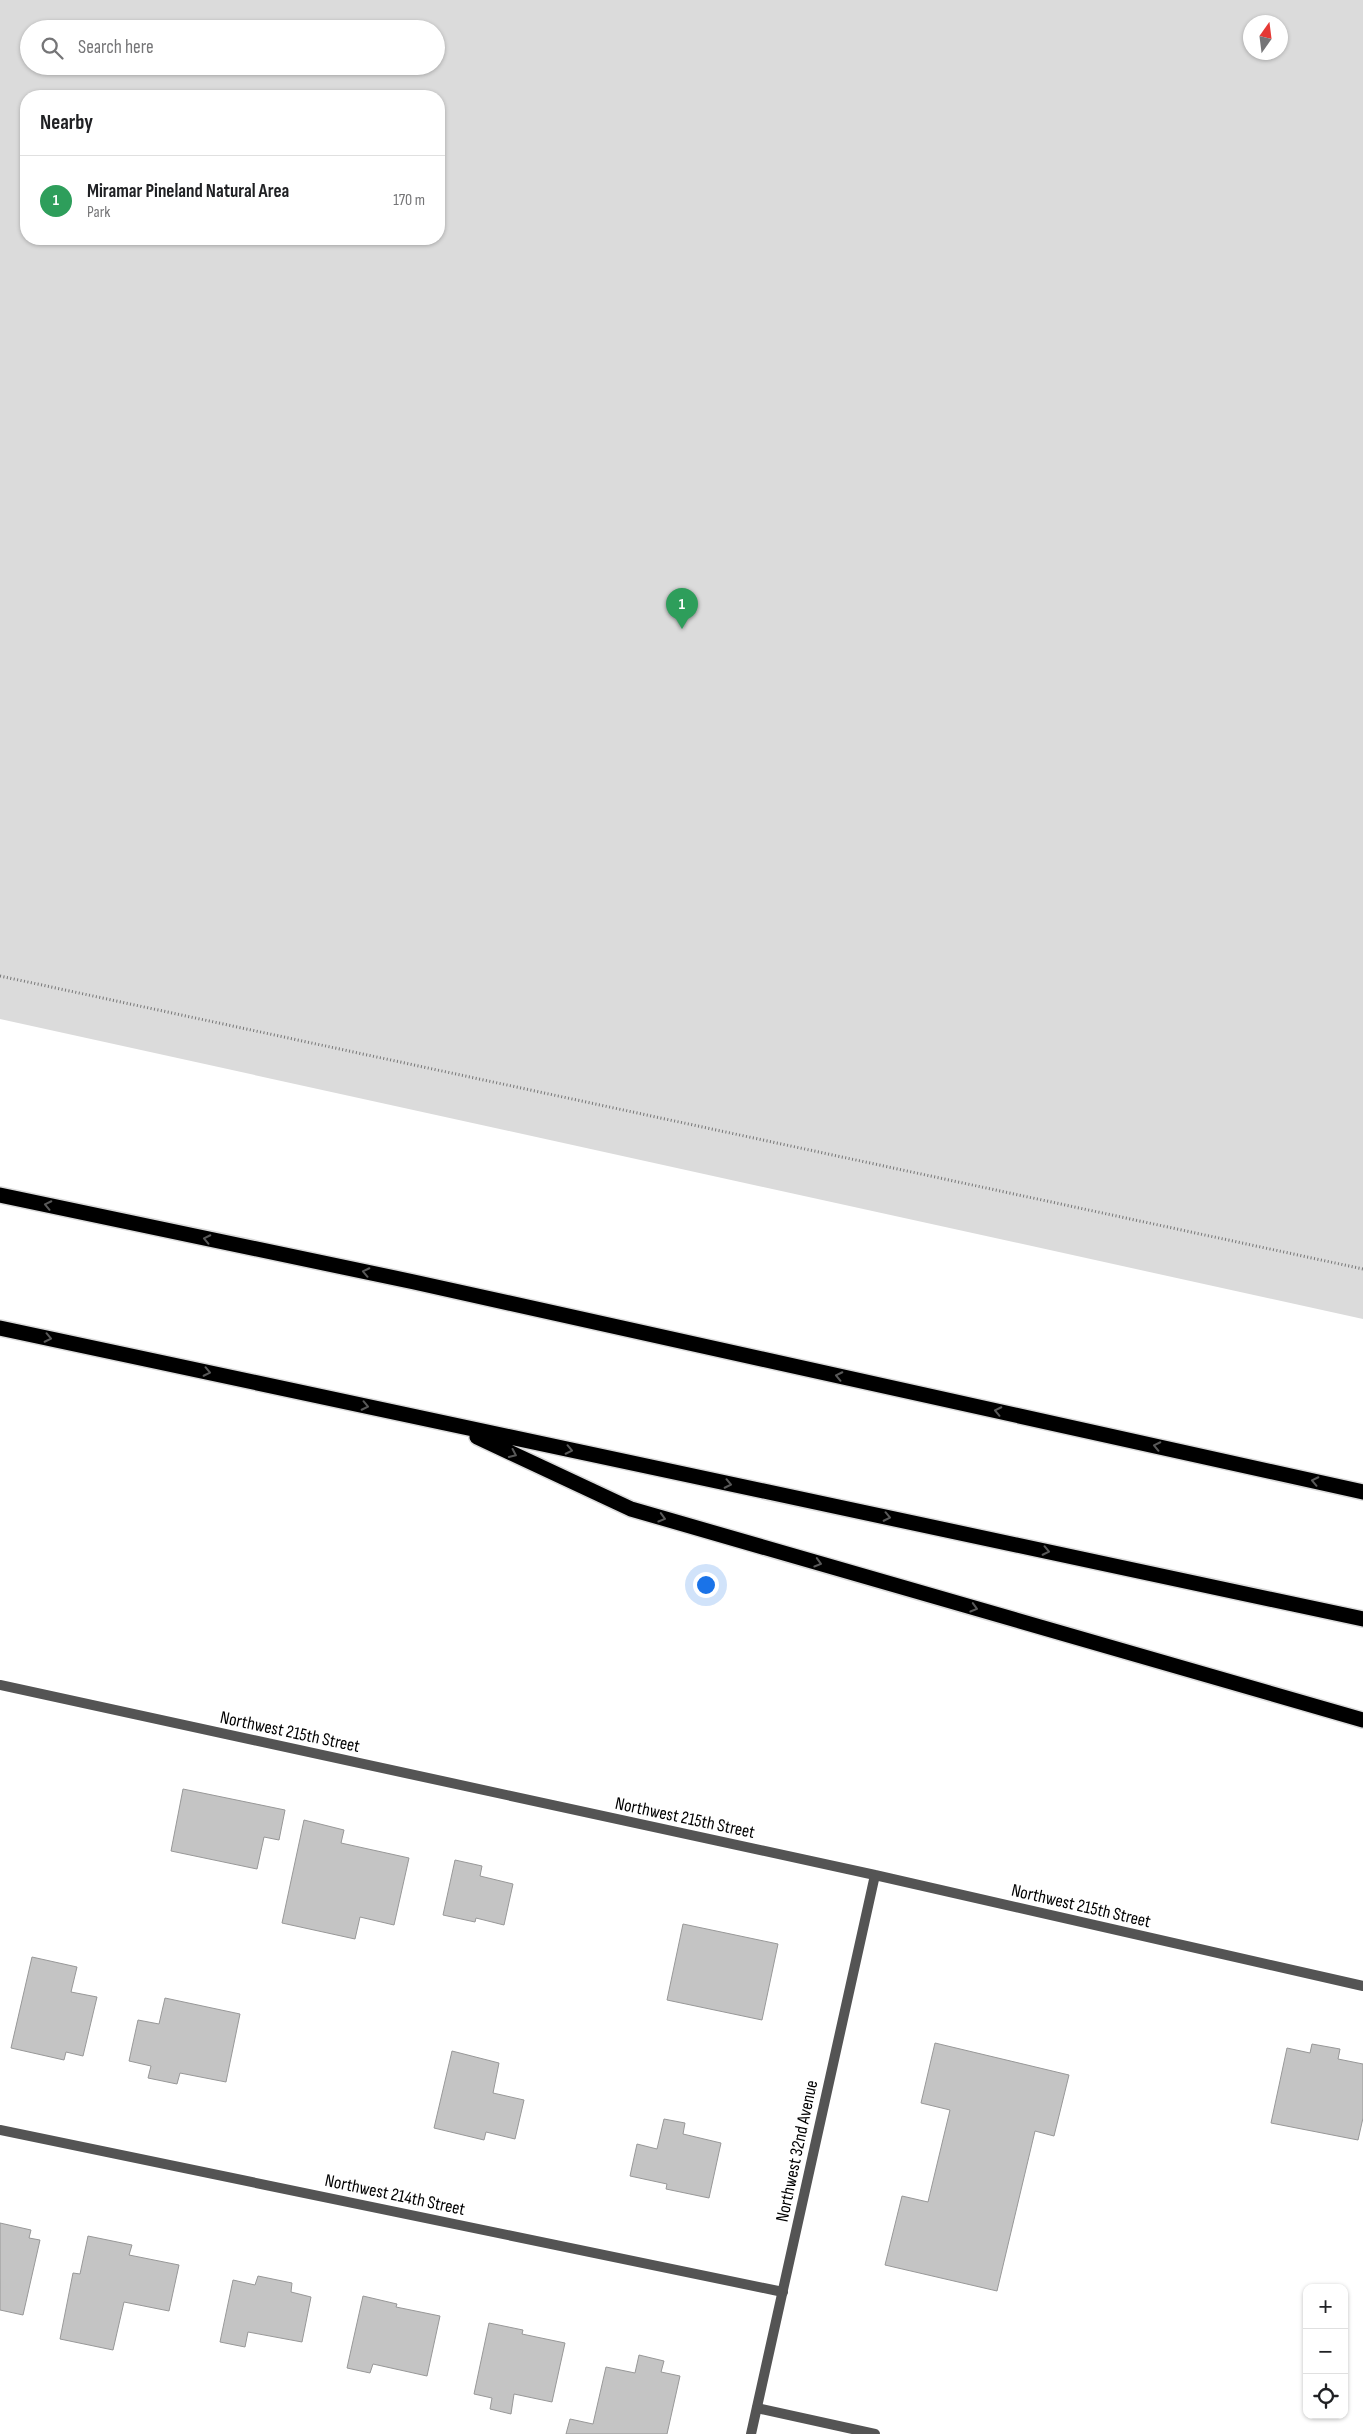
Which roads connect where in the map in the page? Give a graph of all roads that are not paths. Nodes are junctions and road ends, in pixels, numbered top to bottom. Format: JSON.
{"nodes":[{"id":1,"x":0,"y":1195,"type":"edge"},
{"id":2,"x":0,"y":1328,"type":"edge"},
{"id":3,"x":453,"y":1425,"type":"junction"},
{"id":4,"x":1363,"y":1492,"type":"edge"},
{"id":5,"x":1363,"y":1619,"type":"edge"},
{"id":6,"x":0,"y":1685,"type":"edge"},
{"id":7,"x":1363,"y":1720,"type":"edge"},
{"id":8,"x":875,"y":1875,"type":"junction"},
{"id":9,"x":1363,"y":1986,"type":"edge"},
{"id":10,"x":0,"y":2130,"type":"edge"},
{"id":11,"x":782,"y":2292,"type":"junction"},
{"id":12,"x":757,"y":2408,"type":"junction"},
{"id":13,"x":751,"y":2434,"type":"edge"},
{"id":14,"x":875,"y":2434,"type":"edge"}],
"edges":[{"from":4,"to":1,"type":"highway","one_way":true},
{"from":2,"to":3,"type":"highway","one_way":true},
{"from":3,"to":5,"type":"highway","one_way":true},
{"from":3,"to":7,"type":"highway","one_way":true},
{"from":6,"to":8,"type":"street","name":"Northwest 215th Street"},
{"from":8,"to":9,"type":"street","name":"Northwest 215th Street"},
{"from":8,"to":11,"type":"street","name":"Northwest 32nd Avenue"},
{"from":10,"to":11,"type":"street","name":"Northwest 214th Street"},
{"from":11,"to":12,"type":"street","name":"Northwest 32nd Avenue"},
{"from":12,"to":13,"type":"street","name":"Northwest 32nd Avenue"},
{"from":12,"to":14,"type":"street"}]}
